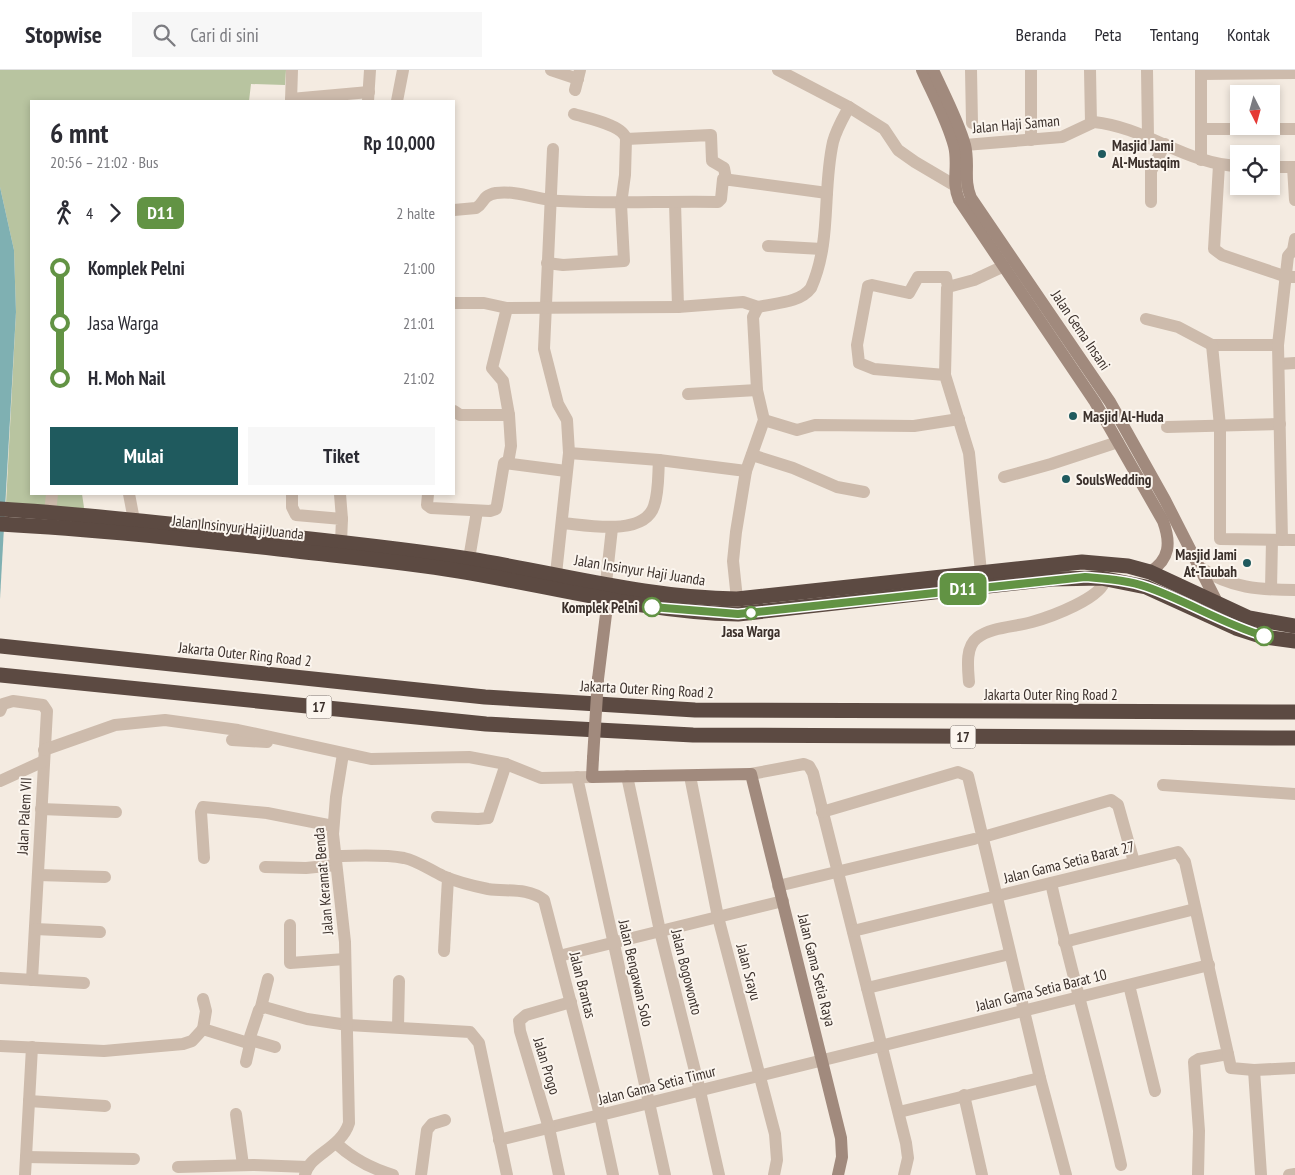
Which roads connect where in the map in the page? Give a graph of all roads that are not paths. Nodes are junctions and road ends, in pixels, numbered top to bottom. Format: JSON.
{"nodes":[{"id":1,"x":292,"y":70,"type":"edge"},
{"id":2,"x":370,"y":70,"type":"edge"},
{"id":3,"x":403,"y":70,"type":"edge"},
{"id":4,"x":551,"y":70,"type":"edge"},
{"id":5,"x":778,"y":70,"type":"edge"},
{"id":6,"x":922,"y":70,"type":"edge"},
{"id":7,"x":933,"y":70,"type":"edge"},
{"id":8,"x":971,"y":70,"type":"edge"},
{"id":9,"x":1030,"y":70,"type":"edge"},
{"id":10,"x":1090,"y":70,"type":"edge"},
{"id":11,"x":1147,"y":70,"type":"edge"},
{"id":12,"x":1200,"y":72,"type":"edge"},
{"id":13,"x":1295,"y":73,"type":"edge"},
{"id":14,"x":578,"y":80,"type":"edge"},
{"id":15,"x":368,"y":96,"type":"edge"},
{"id":16,"x":291,"y":100,"type":"edge"},
{"id":17,"x":397,"y":100,"type":"edge"},
{"id":18,"x":849,"y":107,"type":"junction"},
{"id":19,"x":574,"y":114,"type":"dead end"},
{"id":20,"x":972,"y":123,"type":"dead end"},
{"id":21,"x":1090,"y":123,"type":"junction"},
{"id":22,"x":1201,"y":129,"type":"junction"},
{"id":23,"x":1295,"y":129,"type":"edge"},
{"id":24,"x":1148,"y":137,"type":"junction"},
{"id":25,"x":626,"y":140,"type":"junction"},
{"id":26,"x":1031,"y":140,"type":"junction"},
{"id":27,"x":1165,"y":144,"type":"junction"},
{"id":28,"x":959,"y":145,"type":"junction"},
{"id":29,"x":553,"y":150,"type":"dead end"},
{"id":30,"x":1201,"y":160,"type":"junction"},
{"id":31,"x":1219,"y":165,"type":"junction"},
{"id":32,"x":1230,"y":166,"type":"edge"},
{"id":33,"x":1280,"y":166,"type":"edge"},
{"id":34,"x":1294,"y":167,"type":"edge"},
{"id":35,"x":726,"y":179,"type":"junction"},
{"id":36,"x":960,"y":185,"type":"junction"},
{"id":37,"x":827,"y":193,"type":"junction"},
{"id":38,"x":551,"y":200,"type":"junction"},
{"id":39,"x":1295,"y":200,"type":"edge"},
{"id":40,"x":675,"y":202,"type":"junction"},
{"id":41,"x":1151,"y":202,"type":"dead end"},
{"id":42,"x":621,"y":204,"type":"junction"},
{"id":43,"x":455,"y":210,"type":"edge"},
{"id":44,"x":976,"y":215,"type":"junction"},
{"id":45,"x":1295,"y":239,"type":"edge"},
{"id":46,"x":768,"y":246,"type":"dead end"},
{"id":47,"x":822,"y":249,"type":"junction"},
{"id":48,"x":547,"y":262,"type":"junction"},
{"id":49,"x":1004,"y":266,"type":"junction"},
{"id":50,"x":1291,"y":277,"type":"edge"},
{"id":51,"x":948,"y":287,"type":"junction"},
{"id":52,"x":455,"y":303,"type":"edge"},
{"id":53,"x":678,"y":307,"type":"junction"},
{"id":54,"x":758,"y":307,"type":"junction"},
{"id":55,"x":507,"y":308,"type":"junction"},
{"id":56,"x":545,"y":308,"type":"junction"},
{"id":57,"x":1146,"y":319,"type":"dead end"},
{"id":58,"x":1212,"y":345,"type":"junction"},
{"id":59,"x":1278,"y":345,"type":"junction"},
{"id":60,"x":1279,"y":364,"type":"junction"},
{"id":61,"x":1295,"y":364,"type":"edge"},
{"id":62,"x":945,"y":375,"type":"junction"},
{"id":63,"x":757,"y":390,"type":"junction"},
{"id":64,"x":688,"y":394,"type":"dead end"},
{"id":65,"x":455,"y":412,"type":"edge"},
{"id":66,"x":509,"y":415,"type":"junction"},
{"id":67,"x":959,"y":419,"type":"junction"},
{"id":68,"x":764,"y":420,"type":"junction"},
{"id":69,"x":1280,"y":424,"type":"junction"},
{"id":70,"x":1220,"y":426,"type":"junction"},
{"id":71,"x":1167,"y":427,"type":"dead end"},
{"id":72,"x":1118,"y":442,"type":"junction"},
{"id":73,"x":568,"y":453,"type":"junction"},
{"id":74,"x":752,"y":455,"type":"junction"},
{"id":75,"x":659,"y":460,"type":"junction"},
{"id":76,"x":508,"y":463,"type":"junction"},
{"id":77,"x":1141,"y":470,"type":"junction"},
{"id":78,"x":566,"y":471,"type":"junction"},
{"id":79,"x":746,"y":471,"type":"junction"},
{"id":80,"x":1004,"y":476,"type":"dead end"},
{"id":81,"x":864,"y":492,"type":"dead end"},
{"id":82,"x":52,"y":495,"type":"edge"},
{"id":83,"x":130,"y":495,"type":"edge"},
{"id":84,"x":292,"y":495,"type":"edge"},
{"id":85,"x":340,"y":495,"type":"edge"},
{"id":86,"x":428,"y":495,"type":"edge"},
{"id":87,"x":0,"y":509,"type":"edge"},
{"id":88,"x":478,"y":511,"type":"junction"},
{"id":89,"x":50,"y":513,"type":"junction"},
{"id":90,"x":342,"y":519,"type":"junction"},
{"id":91,"x":11,"y":520,"type":"edge"},
{"id":92,"x":134,"y":520,"type":"junction"},
{"id":93,"x":562,"y":523,"type":"junction"},
{"id":94,"x":612,"y":528,"type":"junction"},
{"id":95,"x":1183,"y":535,"type":"junction"},
{"id":96,"x":1277,"y":540,"type":"junction"},
{"id":97,"x":1295,"y":540,"type":"edge"},
{"id":98,"x":342,"y":542,"type":"junction"},
{"id":99,"x":1169,"y":542,"type":"junction"},
{"id":100,"x":469,"y":559,"type":"junction"},
{"id":101,"x":1201,"y":568,"type":"junction"},
{"id":102,"x":981,"y":572,"type":"junction"},
{"id":103,"x":1150,"y":572,"type":"junction"},
{"id":104,"x":556,"y":574,"type":"junction"},
{"id":105,"x":1105,"y":579,"type":"junction"},
{"id":106,"x":1271,"y":581,"type":"junction"},
{"id":107,"x":1295,"y":590,"type":"edge"},
{"id":108,"x":607,"y":591,"type":"junction"},
{"id":109,"x":737,"y":599,"type":"junction"},
{"id":110,"x":1219,"y":606,"type":"junction"},
{"id":111,"x":1295,"y":626,"type":"edge"},
{"id":112,"x":1295,"y":641,"type":"edge"},
{"id":113,"x":0,"y":646,"type":"edge"},
{"id":114,"x":0,"y":675,"type":"edge"},
{"id":115,"x":969,"y":682,"type":"dead end"},
{"id":116,"x":0,"y":711,"type":"edge"},
{"id":117,"x":1295,"y":712,"type":"edge"},
{"id":118,"x":1295,"y":738,"type":"edge"},
{"id":119,"x":232,"y":740,"type":"dead end"},
{"id":120,"x":300,"y":742,"type":"junction"},
{"id":121,"x":343,"y":754,"type":"junction"},
{"id":122,"x":44,"y":755,"type":"junction"},
{"id":123,"x":506,"y":764,"type":"junction"},
{"id":124,"x":751,"y":774,"type":"junction"},
{"id":125,"x":627,"y":776,"type":"junction"},
{"id":126,"x":690,"y":776,"type":"junction"},
{"id":127,"x":577,"y":777,"type":"junction"},
{"id":128,"x":592,"y":777,"type":"junction"},
{"id":129,"x":0,"y":781,"type":"edge"},
{"id":130,"x":1163,"y":785,"type":"dead end"},
{"id":131,"x":1295,"y":794,"type":"edge"},
{"id":132,"x":41,"y":809,"type":"junction"},
{"id":133,"x":116,"y":812,"type":"dead end"},
{"id":134,"x":822,"y":812,"type":"junction"},
{"id":135,"x":437,"y":817,"type":"dead end"},
{"id":136,"x":333,"y":826,"type":"junction"},
{"id":137,"x":979,"y":838,"type":"junction"},
{"id":138,"x":204,"y":858,"type":"dead end"},
{"id":139,"x":336,"y":861,"type":"junction"},
{"id":140,"x":1134,"y":862,"type":"junction"},
{"id":141,"x":265,"y":867,"type":"dead end"},
{"id":142,"x":839,"y":872,"type":"junction"},
{"id":143,"x":38,"y":875,"type":"junction"},
{"id":144,"x":105,"y":877,"type":"dead end"},
{"id":145,"x":448,"y":878,"type":"junction"},
{"id":146,"x":1051,"y":883,"type":"junction"},
{"id":147,"x":778,"y":886,"type":"junction"},
{"id":148,"x":997,"y":896,"type":"junction"},
{"id":149,"x":782,"y":901,"type":"junction"},
{"id":150,"x":1195,"y":909,"type":"junction"},
{"id":151,"x":718,"y":917,"type":"junction"},
{"id":152,"x":290,"y":925,"type":"dead end"},
{"id":153,"x":35,"y":929,"type":"junction"},
{"id":154,"x":660,"y":931,"type":"junction"},
{"id":155,"x":853,"y":931,"type":"junction"},
{"id":156,"x":100,"y":932,"type":"dead end"},
{"id":157,"x":1064,"y":942,"type":"junction"},
{"id":158,"x":612,"y":943,"type":"junction"},
{"id":159,"x":444,"y":951,"type":"dead end"},
{"id":160,"x":1010,"y":954,"type":"junction"},
{"id":161,"x":559,"y":956,"type":"junction"},
{"id":162,"x":345,"y":959,"type":"junction"},
{"id":163,"x":1208,"y":965,"type":"junction"},
{"id":164,"x":0,"y":978,"type":"edge"},
{"id":165,"x":268,"y":979,"type":"dead end"},
{"id":166,"x":32,"y":980,"type":"junction"},
{"id":167,"x":399,"y":981,"type":"dead end"},
{"id":168,"x":84,"y":983,"type":"dead end"},
{"id":169,"x":1129,"y":985,"type":"junction"},
{"id":170,"x":867,"y":988,"type":"junction"},
{"id":171,"x":1079,"y":997,"type":"junction"},
{"id":172,"x":203,"y":999,"type":"dead end"},
{"id":173,"x":571,"y":1002,"type":"junction"},
{"id":174,"x":261,"y":1008,"type":"junction"},
{"id":175,"x":1024,"y":1011,"type":"junction"},
{"id":176,"x":348,"y":1025,"type":"junction"},
{"id":177,"x":203,"y":1028,"type":"junction"},
{"id":178,"x":398,"y":1028,"type":"junction"},
{"id":179,"x":251,"y":1040,"type":"junction"},
{"id":180,"x":0,"y":1046,"type":"edge"},
{"id":181,"x":32,"y":1047,"type":"junction"},
{"id":182,"x":275,"y":1047,"type":"dead end"},
{"id":183,"x":881,"y":1047,"type":"junction"},
{"id":184,"x":1228,"y":1054,"type":"junction"},
{"id":185,"x":822,"y":1061,"type":"junction"},
{"id":186,"x":246,"y":1062,"type":"dead end"},
{"id":187,"x":1295,"y":1068,"type":"edge"},
{"id":188,"x":1254,"y":1070,"type":"junction"},
{"id":189,"x":760,"y":1076,"type":"junction"},
{"id":190,"x":1040,"y":1078,"type":"junction"},
{"id":191,"x":700,"y":1091,"type":"junction"},
{"id":192,"x":1156,"y":1091,"type":"dead end"},
{"id":193,"x":964,"y":1095,"type":"junction"},
{"id":194,"x":29,"y":1101,"type":"junction"},
{"id":195,"x":650,"y":1103,"type":"junction"},
{"id":196,"x":105,"y":1106,"type":"dead end"},
{"id":197,"x":899,"y":1112,"type":"junction"},
{"id":198,"x":236,"y":1114,"type":"dead end"},
{"id":199,"x":600,"y":1115,"type":"junction"},
{"id":200,"x":445,"y":1120,"type":"dead end"},
{"id":201,"x":549,"y":1128,"type":"junction"},
{"id":202,"x":500,"y":1140,"type":"junction"},
{"id":203,"x":337,"y":1144,"type":"junction"},
{"id":204,"x":26,"y":1157,"type":"junction"},
{"id":205,"x":134,"y":1160,"type":"dead end"},
{"id":206,"x":243,"y":1165,"type":"junction"},
{"id":207,"x":1121,"y":1165,"type":"dead end"},
{"id":208,"x":178,"y":1167,"type":"dead end"},
{"id":209,"x":307,"y":1171,"type":"edge"},
{"id":210,"x":1295,"y":1174,"type":"edge"},
{"id":211,"x":25,"y":1175,"type":"edge"},
{"id":212,"x":393,"y":1175,"type":"edge"},
{"id":213,"x":421,"y":1175,"type":"edge"},
{"id":214,"x":507,"y":1175,"type":"edge"},
{"id":215,"x":559,"y":1175,"type":"edge"},
{"id":216,"x":613,"y":1175,"type":"edge"},
{"id":217,"x":665,"y":1175,"type":"edge"},
{"id":218,"x":719,"y":1175,"type":"edge"},
{"id":219,"x":774,"y":1175,"type":"edge"},
{"id":220,"x":838,"y":1175,"type":"edge"},
{"id":221,"x":904,"y":1175,"type":"edge"},
{"id":222,"x":982,"y":1175,"type":"edge"},
{"id":223,"x":1066,"y":1175,"type":"edge"},
{"id":224,"x":1198,"y":1175,"type":"edge"},
{"id":225,"x":1260,"y":1175,"type":"edge"},
{"id":226,"x":1289,"y":1175,"type":"edge"}],
"edges":[{"from":1,"to":16,"type":"street"},
{"from":2,"to":15,"type":"street"},
{"from":3,"to":17,"type":"street"},
{"from":4,"to":14,"type":"street"},
{"from":5,"to":18,"type":"street"},
{"from":6,"to":28,"type":"street"},
{"from":7,"to":28,"type":"street"},
{"from":8,"to":20,"type":"street"},
{"from":9,"to":26,"type":"street"},
{"from":10,"to":21,"type":"street"},
{"from":11,"to":24,"type":"street"},
{"from":12,"to":13,"type":"street"},
{"from":12,"to":22,"type":"street"},
{"from":15,"to":16,"type":"street"},
{"from":18,"to":36,"type":"street"},
{"from":18,"to":37,"type":"street"},
{"from":19,"to":25,"type":"street"},
{"from":21,"to":24,"type":"street"},
{"from":21,"to":26,"type":"street","name":"Jalan Haji Saman"},
{"from":22,"to":23,"type":"street"},
{"from":22,"to":30,"type":"street"},
{"from":24,"to":27,"type":"street"},
{"from":25,"to":35,"type":"street"},
{"from":25,"to":42,"type":"street"},
{"from":26,"to":28,"type":"street","name":"Jalan Haji Saman"},
{"from":27,"to":30,"type":"street"},
{"from":27,"to":41,"type":"street"},
{"from":28,"to":36,"type":"street"},
{"from":29,"to":38,"type":"street"},
{"from":30,"to":31,"type":"street"},
{"from":31,"to":32,"type":"street"},
{"from":31,"to":50,"type":"street"},
{"from":33,"to":34,"type":"street"},
{"from":34,"to":39,"type":"street"},
{"from":35,"to":37,"type":"street"},
{"from":35,"to":40,"type":"street"},
{"from":36,"to":44,"type":"street","name":"Jalan Gema Insani"},
{"from":37,"to":47,"type":"street"},
{"from":38,"to":42,"type":"street"},
{"from":38,"to":43,"type":"street"},
{"from":38,"to":48,"type":"street"},
{"from":40,"to":42,"type":"street"},
{"from":40,"to":53,"type":"street"},
{"from":42,"to":48,"type":"street"},
{"from":44,"to":49,"type":"street","name":"Jalan Gema Insani"},
{"from":44,"to":77,"type":"street","name":"Jalan Gema Insani"},
{"from":45,"to":50,"type":"street"},
{"from":46,"to":47,"type":"street"},
{"from":47,"to":54,"type":"street"},
{"from":48,"to":56,"type":"street"},
{"from":49,"to":51,"type":"street"},
{"from":49,"to":72,"type":"street","name":"Jalan Gema Insani"},
{"from":50,"to":59,"type":"street"},
{"from":51,"to":62,"type":"street"},
{"from":51,"to":62,"type":"street"},
{"from":52,"to":55,"type":"street"},
{"from":53,"to":54,"type":"street"},
{"from":53,"to":56,"type":"street"},
{"from":54,"to":63,"type":"street"},
{"from":55,"to":56,"type":"street"},
{"from":55,"to":66,"type":"street"},
{"from":56,"to":73,"type":"street"},
{"from":57,"to":58,"type":"street"},
{"from":58,"to":59,"type":"street"},
{"from":58,"to":70,"type":"street"},
{"from":59,"to":60,"type":"street"},
{"from":60,"to":61,"type":"street"},
{"from":60,"to":69,"type":"street"},
{"from":62,"to":67,"type":"street"},
{"from":63,"to":64,"type":"street"},
{"from":63,"to":68,"type":"street"},
{"from":65,"to":66,"type":"street"},
{"from":66,"to":76,"type":"street"},
{"from":67,"to":68,"type":"street"},
{"from":67,"to":102,"type":"street"},
{"from":68,"to":74,"type":"street"},
{"from":69,"to":70,"type":"street"},
{"from":69,"to":96,"type":"street"},
{"from":70,"to":71,"type":"street"},
{"from":70,"to":96,"type":"street"},
{"from":72,"to":77,"type":"street","name":"Jalan Gema Insani"},
{"from":72,"to":80,"type":"street"},
{"from":73,"to":75,"type":"street"},
{"from":73,"to":78,"type":"street"},
{"from":74,"to":79,"type":"street"},
{"from":74,"to":81,"type":"street"},
{"from":75,"to":79,"type":"street"},
{"from":75,"to":94,"type":"street"},
{"from":76,"to":78,"type":"street"},
{"from":76,"to":88,"type":"street"},
{"from":77,"to":95,"type":"street","name":"Jalan Gema Insani"},
{"from":77,"to":99,"type":"street","name":"Jalan Gema Insani"},
{"from":78,"to":93,"type":"street"},
{"from":79,"to":109,"type":"street"},
{"from":82,"to":89,"type":"street"},
{"from":83,"to":92,"type":"street"},
{"from":84,"to":90,"type":"street"},
{"from":85,"to":90,"type":"street"},
{"from":86,"to":88,"type":"street"},
{"from":87,"to":91,"type":"highway","name":"Jalan Insinyur Haji Juanda"},
{"from":88,"to":100,"type":"street"},
{"from":89,"to":91,"type":"highway","name":"Jalan Insinyur Haji Juanda"},
{"from":89,"to":92,"type":"highway","name":"Jalan Insinyur Haji Juanda"},
{"from":90,"to":98,"type":"street"},
{"from":91,"to":108,"type":"highway","name":"Jalan Insinyur Haji Juanda"},
{"from":92,"to":98,"type":"highway","name":"Jalan Insinyur Haji Juanda"},
{"from":93,"to":94,"type":"street"},
{"from":93,"to":104,"type":"street"},
{"from":94,"to":108,"type":"street"},
{"from":95,"to":99,"type":"street"},
{"from":95,"to":101,"type":"street","name":"Jalan Gema Insani"},
{"from":96,"to":97,"type":"street"},
{"from":96,"to":106,"type":"street"},
{"from":98,"to":100,"type":"highway","name":"Jalan Insinyur Haji Juanda"},
{"from":99,"to":103,"type":"street"},
{"from":100,"to":104,"type":"highway","name":"Jalan Insinyur Haji Juanda"},
{"from":101,"to":106,"type":"street"},
{"from":101,"to":110,"type":"street","name":"Jalan Gema Insani"},
{"from":102,"to":103,"type":"highway","name":"Jalan Insinyur Haji Juanda"},
{"from":102,"to":109,"type":"highway","name":"Jalan Insinyur Haji Juanda"},
{"from":103,"to":110,"type":"highway","name":"Jalan Insinyur Haji Juanda"},
{"from":104,"to":108,"type":"highway","name":"Jalan Insinyur Haji Juanda"},
{"from":105,"to":108,"type":"highway","name":"Jalan Insinyur Haji Juanda"},
{"from":105,"to":112,"type":"highway","name":"Jalan Insinyur Haji Juanda"},
{"from":105,"to":115,"type":"street"},
{"from":106,"to":107,"type":"street"},
{"from":108,"to":109,"type":"highway","name":"Jalan Insinyur Haji Juanda"},
{"from":108,"to":128,"type":"street","bridge":true},
{"from":110,"to":111,"type":"highway","name":"Jalan Insinyur Haji Juanda"},
{"from":113,"to":117,"type":"highway","name":"Jakarta Outer Ring Road 2","number":"17"},
{"from":114,"to":118,"type":"highway","number":"17"},
{"from":116,"to":122,"type":"street","name":"Jalan Palem VII"},
{"from":119,"to":120,"type":"street"},
{"from":120,"to":121,"type":"street"},
{"from":120,"to":122,"type":"street"},
{"from":121,"to":123,"type":"street"},
{"from":121,"to":136,"type":"street","name":"Jalan Keramat Benda"},
{"from":122,"to":129,"type":"street"},
{"from":122,"to":132,"type":"street","name":"Jalan Palem VII"},
{"from":123,"to":127,"type":"street"},
{"from":123,"to":135,"type":"street"},
{"from":124,"to":126,"type":"street"},
{"from":124,"to":134,"type":"street"},
{"from":124,"to":147,"type":"street","name":"Jalan Gama Setia Raya"},
{"from":125,"to":126,"type":"street"},
{"from":125,"to":128,"type":"street"},
{"from":125,"to":154,"type":"street","name":"Jalan Bogowonto"},
{"from":126,"to":151,"type":"street","name":"Jalan Srayu"},
{"from":127,"to":128,"type":"street"},
{"from":127,"to":158,"type":"street","name":"Jalan Bengawan Solo"},
{"from":130,"to":131,"type":"street"},
{"from":132,"to":133,"type":"street"},
{"from":132,"to":143,"type":"street","name":"Jalan Palem VII"},
{"from":134,"to":137,"type":"street"},
{"from":134,"to":142,"type":"street"},
{"from":136,"to":138,"type":"street"},
{"from":136,"to":139,"type":"street","name":"Jalan Keramat Benda"},
{"from":137,"to":140,"type":"street"},
{"from":137,"to":142,"type":"street"},
{"from":137,"to":148,"type":"street"},
{"from":139,"to":141,"type":"street"},
{"from":139,"to":145,"type":"street"},
{"from":139,"to":162,"type":"street","name":"Jalan Keramat Benda"},
{"from":140,"to":146,"type":"street","name":"Jalan Gama Setia Barat 27"},
{"from":140,"to":150,"type":"street","name":"Jalan Gama Setia Barat 27"},
{"from":142,"to":147,"type":"street"},
{"from":142,"to":155,"type":"street"},
{"from":143,"to":144,"type":"street"},
{"from":143,"to":153,"type":"street","name":"Jalan Palem VII"},
{"from":145,"to":159,"type":"street"},
{"from":145,"to":161,"type":"street","name":"Jalan Brantas"},
{"from":146,"to":148,"type":"street","name":"Jalan Gama Setia Barat 27"},
{"from":146,"to":157,"type":"street"},
{"from":147,"to":149,"type":"street","name":"Jalan Gama Setia Raya"},
{"from":148,"to":155,"type":"street","name":"Jalan Gama Setia Barat 27"},
{"from":148,"to":160,"type":"street"},
{"from":149,"to":151,"type":"street"},
{"from":149,"to":185,"type":"street","name":"Jalan Gama Setia Raya"},
{"from":150,"to":157,"type":"street"},
{"from":150,"to":163,"type":"street","name":"Jalan Gama Setia Barat 27"},
{"from":151,"to":154,"type":"street"},
{"from":151,"to":189,"type":"street","name":"Jalan Srayu"},
{"from":152,"to":162,"type":"street"},
{"from":153,"to":156,"type":"street"},
{"from":153,"to":166,"type":"street","name":"Jalan Palem VII"},
{"from":154,"to":158,"type":"street"},
{"from":154,"to":191,"type":"street","name":"Jalan Bogowonto"},
{"from":155,"to":170,"type":"street"},
{"from":157,"to":171,"type":"street"},
{"from":158,"to":161,"type":"street"},
{"from":158,"to":195,"type":"street","name":"Jalan Bengawan Solo"},
{"from":160,"to":170,"type":"street"},
{"from":160,"to":175,"type":"street"},
{"from":161,"to":173,"type":"street","name":"Jalan Brantas"},
{"from":162,"to":176,"type":"street","name":"Jalan Keramat Benda"},
{"from":163,"to":169,"type":"street","name":"Jalan Gama Setia Barat 10"},
{"from":163,"to":184,"type":"street","name":"Jalan Gama Setia Barat 27"},
{"from":164,"to":166,"type":"street"},
{"from":165,"to":174,"type":"street"},
{"from":166,"to":168,"type":"street"},
{"from":167,"to":178,"type":"street"},
{"from":169,"to":171,"type":"street","name":"Jalan Gama Setia Barat 10"},
{"from":169,"to":192,"type":"street"},
{"from":170,"to":183,"type":"street"},
{"from":171,"to":175,"type":"street","name":"Jalan Gama Setia Barat 10"},
{"from":171,"to":207,"type":"street"},
{"from":172,"to":177,"type":"street"},
{"from":173,"to":199,"type":"street","name":"Jalan Brantas"},
{"from":173,"to":201,"type":"street","name":"Jalan Progo"},
{"from":174,"to":176,"type":"street"},
{"from":174,"to":179,"type":"street"},
{"from":175,"to":183,"type":"street","name":"Jalan Gama Setia Barat 10"},
{"from":175,"to":190,"type":"street"},
{"from":176,"to":178,"type":"street"},
{"from":176,"to":203,"type":"street","name":"Jalan Keramat Benda"},
{"from":177,"to":179,"type":"street"},
{"from":177,"to":181,"type":"street"},
{"from":178,"to":202,"type":"street"},
{"from":179,"to":182,"type":"street"},
{"from":179,"to":186,"type":"street"},
{"from":180,"to":181,"type":"street"},
{"from":181,"to":194,"type":"street"},
{"from":183,"to":185,"type":"street","name":"Jalan Gama Setia Barat 10"},
{"from":183,"to":197,"type":"street"},
{"from":184,"to":188,"type":"street"},
{"from":184,"to":224,"type":"street"},
{"from":185,"to":189,"type":"street","name":"Jalan Gama Setia Timur"},
{"from":185,"to":220,"type":"street","name":"Jalan Gama Setia Raya"},
{"from":187,"to":188,"type":"street"},
{"from":188,"to":225,"type":"street"},
{"from":189,"to":191,"type":"street","name":"Jalan Gama Setia Timur"},
{"from":189,"to":219,"type":"street","name":"Jalan Srayu"},
{"from":190,"to":193,"type":"street"},
{"from":190,"to":223,"type":"street"},
{"from":191,"to":195,"type":"street","name":"Jalan Gama Setia Timur"},
{"from":191,"to":218,"type":"street","name":"Jalan Bogowonto"},
{"from":193,"to":197,"type":"street"},
{"from":193,"to":222,"type":"street"},
{"from":194,"to":196,"type":"street"},
{"from":194,"to":204,"type":"street"},
{"from":195,"to":199,"type":"street","name":"Jalan Gama Setia Timur"},
{"from":195,"to":217,"type":"street","name":"Jalan Bengawan Solo"},
{"from":197,"to":221,"type":"street"},
{"from":198,"to":206,"type":"street"},
{"from":199,"to":201,"type":"street","name":"Jalan Gama Setia Timur"},
{"from":199,"to":216,"type":"street","name":"Jalan Brantas"},
{"from":200,"to":213,"type":"street"},
{"from":201,"to":202,"type":"street","name":"Jalan Gama Setia Timur"},
{"from":201,"to":215,"type":"street","name":"Jalan Progo"},
{"from":202,"to":214,"type":"street"},
{"from":203,"to":209,"type":"street","name":"Jalan Keramat Benda"},
{"from":203,"to":212,"type":"street"},
{"from":204,"to":205,"type":"street"},
{"from":204,"to":211,"type":"street"},
{"from":206,"to":208,"type":"street"},
{"from":206,"to":209,"type":"street"},
{"from":210,"to":226,"type":"street"}]}
